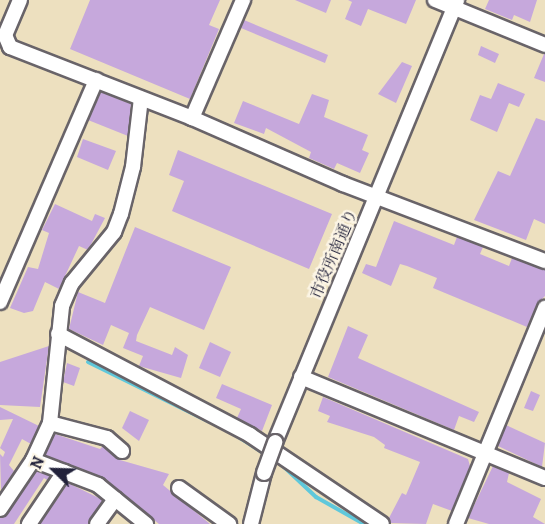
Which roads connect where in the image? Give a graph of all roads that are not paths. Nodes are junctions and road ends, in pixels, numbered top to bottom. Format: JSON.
{"nodes":[{"id":1,"x":20,"y":0,"type":"edge"},
{"id":2,"x":243,"y":0,"type":"edge"},
{"id":3,"x":435,"y":0,"type":"edge"},
{"id":4,"x":456,"y":4,"type":"edge"},
{"id":5,"x":545,"y":45,"type":"edge"},
{"id":6,"x":96,"y":80,"type":"junction"},
{"id":7,"x":141,"y":98,"type":"junction"},
{"id":8,"x":192,"y":118,"type":"junction"},
{"id":9,"x":376,"y":195,"type":"junction"},
{"id":10,"x":545,"y":261,"type":"edge"},
{"id":11,"x":0,"y":302,"type":"edge"},
{"id":12,"x":545,"y":308,"type":"edge"},
{"id":13,"x":58,"y":334,"type":"junction"},
{"id":14,"x":301,"y":377,"type":"junction"},
{"id":15,"x":50,"y":423,"type":"junction"},
{"id":16,"x":122,"y":451,"type":"dead end"},
{"id":17,"x":485,"y":453,"type":"junction"},
{"id":18,"x":33,"y":460,"type":"junction"},
{"id":19,"x":64,"y":472,"type":"junction"},
{"id":20,"x":545,"y":478,"type":"edge"},
{"id":21,"x":179,"y":488,"type":"dead end"},
{"id":22,"x":115,"y":499,"type":"junction"},
{"id":23,"x":0,"y":509,"type":"edge"},
{"id":24,"x":29,"y":524,"type":"edge"},
{"id":25,"x":97,"y":524,"type":"edge"},
{"id":26,"x":146,"y":524,"type":"edge"},
{"id":27,"x":229,"y":524,"type":"edge"},
{"id":28,"x":251,"y":524,"type":"edge"},
{"id":29,"x":381,"y":524,"type":"edge"},
{"id":30,"x":456,"y":524,"type":"edge"}],
"edges":[{"from":1,"to":6,"type":"street"},
{"from":2,"to":8,"type":"street"},
{"from":3,"to":4,"type":"street"},
{"from":4,"to":5,"type":"street"},
{"from":4,"to":9,"type":"street","name":"市役所南通り"},
{"from":6,"to":7,"type":"street"},
{"from":6,"to":11,"type":"street"},
{"from":7,"to":8,"type":"street"},
{"from":7,"to":13,"type":"street"},
{"from":8,"to":9,"type":"street"},
{"from":9,"to":10,"type":"street"},
{"from":9,"to":14,"type":"street","name":"市役所南通り"},
{"from":12,"to":17,"type":"street"},
{"from":13,"to":15,"type":"street"},
{"from":13,"to":29,"type":"street"},
{"from":14,"to":17,"type":"street"},
{"from":14,"to":28,"type":"street","name":"市役所南通り","bridge":true},
{"from":15,"to":16,"type":"street"},
{"from":15,"to":18,"type":"street"},
{"from":17,"to":20,"type":"street"},
{"from":17,"to":30,"type":"street"},
{"from":18,"to":19,"type":"street"},
{"from":18,"to":23,"type":"street"},
{"from":19,"to":22,"type":"street"},
{"from":19,"to":24,"type":"street"},
{"from":21,"to":27,"type":"street"},
{"from":22,"to":25,"type":"street"},
{"from":22,"to":26,"type":"street"}]}
